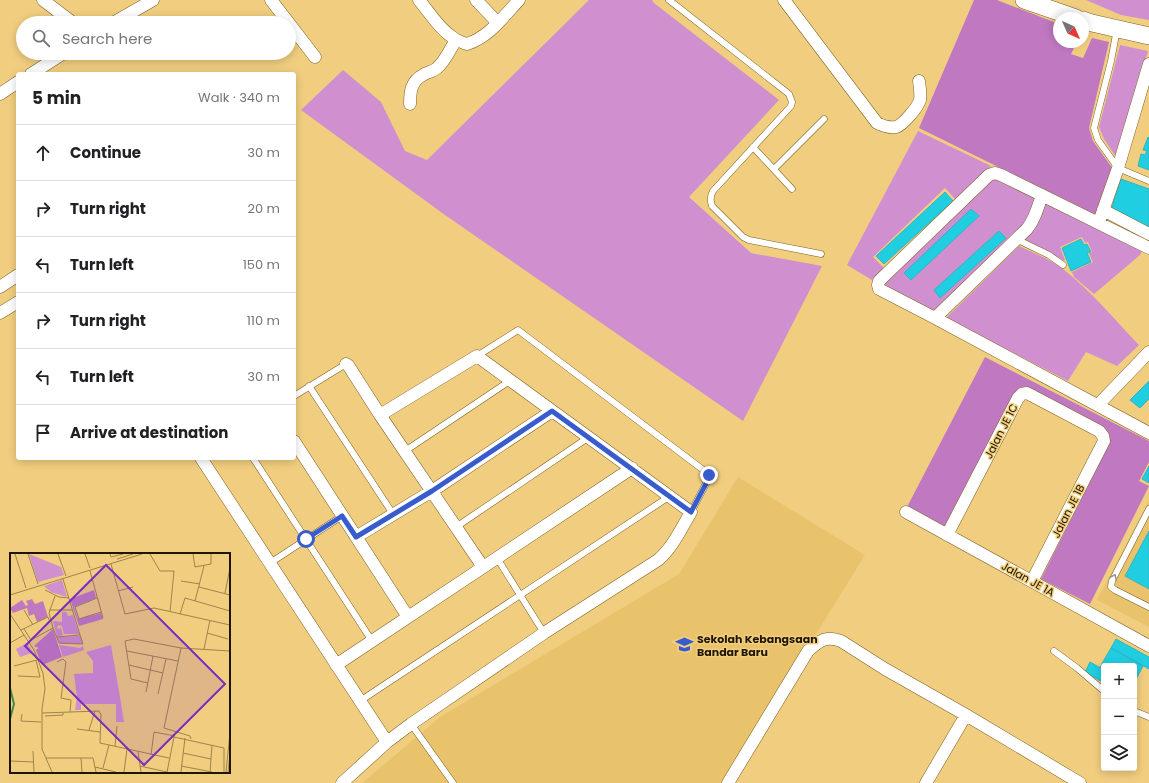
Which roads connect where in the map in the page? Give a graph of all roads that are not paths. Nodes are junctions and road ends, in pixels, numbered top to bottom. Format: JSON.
{"nodes":[{"id":1,"x":43,"y":0,"type":"edge"},
{"id":2,"x":153,"y":0,"type":"edge"},
{"id":3,"x":271,"y":0,"type":"edge"},
{"id":4,"x":419,"y":0,"type":"edge"},
{"id":5,"x":476,"y":0,"type":"edge"},
{"id":6,"x":519,"y":0,"type":"edge"},
{"id":7,"x":669,"y":0,"type":"edge"},
{"id":8,"x":784,"y":0,"type":"edge"},
{"id":9,"x":1024,"y":0,"type":"edge"},
{"id":10,"x":1059,"y":12,"type":"edge"},
{"id":11,"x":64,"y":16,"type":"edge"},
{"id":12,"x":125,"y":16,"type":"edge"},
{"id":13,"x":283,"y":16,"type":"edge"},
{"id":14,"x":1089,"y":22,"type":"edge"},
{"id":15,"x":498,"y":23,"type":"junction"},
{"id":16,"x":1117,"y":29,"type":"junction"},
{"id":17,"x":296,"y":32,"type":"edge"},
{"id":18,"x":1149,"y":36,"type":"edge"},
{"id":19,"x":456,"y":40,"type":"junction"},
{"id":20,"x":315,"y":57,"type":"dead end"},
{"id":21,"x":53,"y":60,"type":"edge"},
{"id":22,"x":1149,"y":64,"type":"edge"},
{"id":23,"x":34,"y":72,"type":"edge"},
{"id":24,"x":919,"y":81,"type":"dead end"},
{"id":25,"x":16,"y":85,"type":"edge"},
{"id":26,"x":0,"y":94,"type":"edge"},
{"id":27,"x":410,"y":104,"type":"dead end"},
{"id":28,"x":824,"y":119,"type":"dead end"},
{"id":29,"x":753,"y":147,"type":"junction"},
{"id":30,"x":1118,"y":168,"type":"junction"},
{"id":31,"x":774,"y":170,"type":"junction"},
{"id":32,"x":1149,"y":181,"type":"edge"},
{"id":33,"x":792,"y":189,"type":"dead end"},
{"id":34,"x":1042,"y":195,"type":"junction"},
{"id":35,"x":1103,"y":210,"type":"junction"},
{"id":36,"x":1099,"y":222,"type":"junction"},
{"id":37,"x":1149,"y":234,"type":"edge"},
{"id":38,"x":1016,"y":239,"type":"junction"},
{"id":39,"x":1149,"y":248,"type":"edge"},
{"id":40,"x":821,"y":254,"type":"dead end"},
{"id":41,"x":1063,"y":265,"type":"dead end"},
{"id":42,"x":16,"y":276,"type":"edge"},
{"id":43,"x":0,"y":287,"type":"edge"},
{"id":44,"x":16,"y":303,"type":"edge"},
{"id":45,"x":0,"y":313,"type":"edge"},
{"id":46,"x":935,"y":318,"type":"junction"},
{"id":47,"x":1149,"y":352,"type":"edge"},
{"id":48,"x":477,"y":356,"type":"junction"},
{"id":49,"x":346,"y":364,"type":"joint"},
{"id":50,"x":511,"y":380,"type":"junction"},
{"id":51,"x":309,"y":386,"type":"junction"},
{"id":52,"x":296,"y":395,"type":"edge"},
{"id":53,"x":1098,"y":406,"type":"junction"},
{"id":54,"x":552,"y":411,"type":"junction"},
{"id":55,"x":380,"y":415,"type":"junction"},
{"id":56,"x":1149,"y":433,"type":"edge"},
{"id":57,"x":589,"y":437,"type":"junction"},
{"id":58,"x":1104,"y":441,"type":"joint"},
{"id":59,"x":296,"y":444,"type":"edge"},
{"id":60,"x":405,"y":451,"type":"junction"},
{"id":61,"x":202,"y":460,"type":"edge"},
{"id":62,"x":255,"y":460,"type":"edge"},
{"id":63,"x":632,"y":468,"type":"junction"},
{"id":64,"x":432,"y":491,"type":"junction"},
{"id":65,"x":670,"y":496,"type":"junction"},
{"id":66,"x":1149,"y":509,"type":"edge"},
{"id":67,"x":691,"y":512,"type":"junction"},
{"id":68,"x":906,"y":512,"type":"dead end"},
{"id":69,"x":393,"y":514,"type":"junction"},
{"id":70,"x":342,"y":516,"type":"junction"},
{"id":71,"x":456,"y":527,"type":"junction"},
{"id":72,"x":947,"y":535,"type":"junction"},
{"id":73,"x":356,"y":537,"type":"junction"},
{"id":74,"x":306,"y":539,"type":"junction"},
{"id":75,"x":497,"y":558,"type":"junction"},
{"id":76,"x":270,"y":563,"type":"junction"},
{"id":77,"x":484,"y":567,"type":"junction"},
{"id":78,"x":1032,"y":581,"type":"junction"},
{"id":79,"x":520,"y":595,"type":"junction"},
{"id":80,"x":1149,"y":607,"type":"edge"},
{"id":81,"x":408,"y":618,"type":"junction"},
{"id":82,"x":544,"y":633,"type":"junction"},
{"id":83,"x":372,"y":641,"type":"junction"},
{"id":84,"x":1149,"y":646,"type":"edge"},
{"id":85,"x":1054,"y":651,"type":"dead end"},
{"id":86,"x":336,"y":665,"type":"junction"},
{"id":87,"x":1101,"y":688,"type":"edge"},
{"id":88,"x":360,"y":701,"type":"junction"},
{"id":89,"x":1137,"y":712,"type":"edge"},
{"id":90,"x":966,"y":715,"type":"junction"},
{"id":91,"x":1149,"y":717,"type":"edge"},
{"id":92,"x":411,"y":724,"type":"junction"},
{"id":93,"x":386,"y":742,"type":"junction"},
{"id":94,"x":342,"y":783,"type":"edge"},
{"id":95,"x":453,"y":783,"type":"edge"},
{"id":96,"x":728,"y":783,"type":"edge"},
{"id":97,"x":926,"y":783,"type":"edge"},
{"id":98,"x":1080,"y":783,"type":"edge"}],
"edges":[{"from":1,"to":11,"type":"street"},
{"from":2,"to":12,"type":"street"},
{"from":3,"to":13,"type":"street"},
{"from":4,"to":19,"type":"street"},
{"from":5,"to":15,"type":"street"},
{"from":6,"to":15,"type":"street"},
{"from":7,"to":29,"type":"lane"},
{"from":8,"to":24,"type":"street"},
{"from":9,"to":10,"type":"main road"},
{"from":14,"to":16,"type":"main road"},
{"from":15,"to":19,"type":"street"},
{"from":16,"to":18,"type":"main road"},
{"from":16,"to":30,"type":"lane"},
{"from":17,"to":20,"type":"street"},
{"from":19,"to":27,"type":"street"},
{"from":21,"to":23,"type":"street"},
{"from":22,"to":30,"type":"street"},
{"from":25,"to":26,"type":"street"},
{"from":28,"to":31,"type":"lane"},
{"from":29,"to":31,"type":"lane"},
{"from":29,"to":40,"type":"lane"},
{"from":30,"to":32,"type":"lane"},
{"from":30,"to":35,"type":"street"},
{"from":31,"to":33,"type":"lane"},
{"from":34,"to":36,"type":"street"},
{"from":34,"to":38,"type":"street"},
{"from":34,"to":46,"type":"street"},
{"from":35,"to":36,"type":"street"},
{"from":35,"to":37,"type":"street"},
{"from":36,"to":39,"type":"street"},
{"from":38,"to":41,"type":"lane"},
{"from":38,"to":46,"type":"street"},
{"from":42,"to":43,"type":"street"},
{"from":44,"to":45,"type":"street"},
{"from":46,"to":53,"type":"street"},
{"from":47,"to":53,"type":"street"},
{"from":48,"to":50,"type":"street"},
{"from":48,"to":55,"type":"street"},
{"from":48,"to":67,"type":"lane"},
{"from":49,"to":51,"type":"lane"},
{"from":49,"to":55,"type":"street"},
{"from":50,"to":54,"type":"street"},
{"from":50,"to":60,"type":"lane"},
{"from":51,"to":52,"type":"lane"},
{"from":51,"to":69,"type":"lane"},
{"from":53,"to":56,"type":"street"},
{"from":54,"to":57,"type":"street"},
{"from":54,"to":64,"type":"street"},
{"from":55,"to":60,"type":"street"},
{"from":57,"to":63,"type":"street"},
{"from":57,"to":71,"type":"lane"},
{"from":58,"to":72,"type":"street","name":"Jalan JE 1C"},
{"from":58,"to":78,"type":"street","name":"Jalan JE 1B"},
{"from":59,"to":70,"type":"street"},
{"from":60,"to":64,"type":"street"},
{"from":61,"to":76,"type":"street"},
{"from":62,"to":74,"type":"lane"},
{"from":63,"to":65,"type":"street"},
{"from":63,"to":75,"type":"street"},
{"from":64,"to":69,"type":"street"},
{"from":64,"to":71,"type":"street"},
{"from":65,"to":67,"type":"street"},
{"from":65,"to":79,"type":"lane"},
{"from":80,"to":66,"type":"lane","one_way":true},
{"from":67,"to":82,"type":"street"},
{"from":68,"to":72,"type":"street","name":"Jalan JE 1A"},
{"from":69,"to":73,"type":"street"},
{"from":70,"to":73,"type":"street"},
{"from":70,"to":74,"type":"lane"},
{"from":71,"to":77,"type":"street"},
{"from":72,"to":78,"type":"street","name":"Jalan JE 1A"},
{"from":73,"to":81,"type":"street"},
{"from":74,"to":76,"type":"lane"},
{"from":74,"to":83,"type":"lane"},
{"from":75,"to":77,"type":"street"},
{"from":75,"to":79,"type":"lane"},
{"from":76,"to":86,"type":"street"},
{"from":77,"to":81,"type":"street"},
{"from":78,"to":84,"type":"street","name":"Jalan JE 1A"},
{"from":79,"to":82,"type":"lane"},
{"from":79,"to":88,"type":"lane"},
{"from":81,"to":83,"type":"street"},
{"from":82,"to":92,"type":"street"},
{"from":83,"to":86,"type":"street"},
{"from":85,"to":87,"type":"lane"},
{"from":86,"to":88,"type":"street"},
{"from":88,"to":93,"type":"street"},
{"from":89,"to":91,"type":"lane"},
{"from":90,"to":96,"type":"street"},
{"from":90,"to":97,"type":"street"},
{"from":90,"to":98,"type":"street"},
{"from":92,"to":93,"type":"street"},
{"from":92,"to":95,"type":"lane"},
{"from":93,"to":94,"type":"street"}]}
